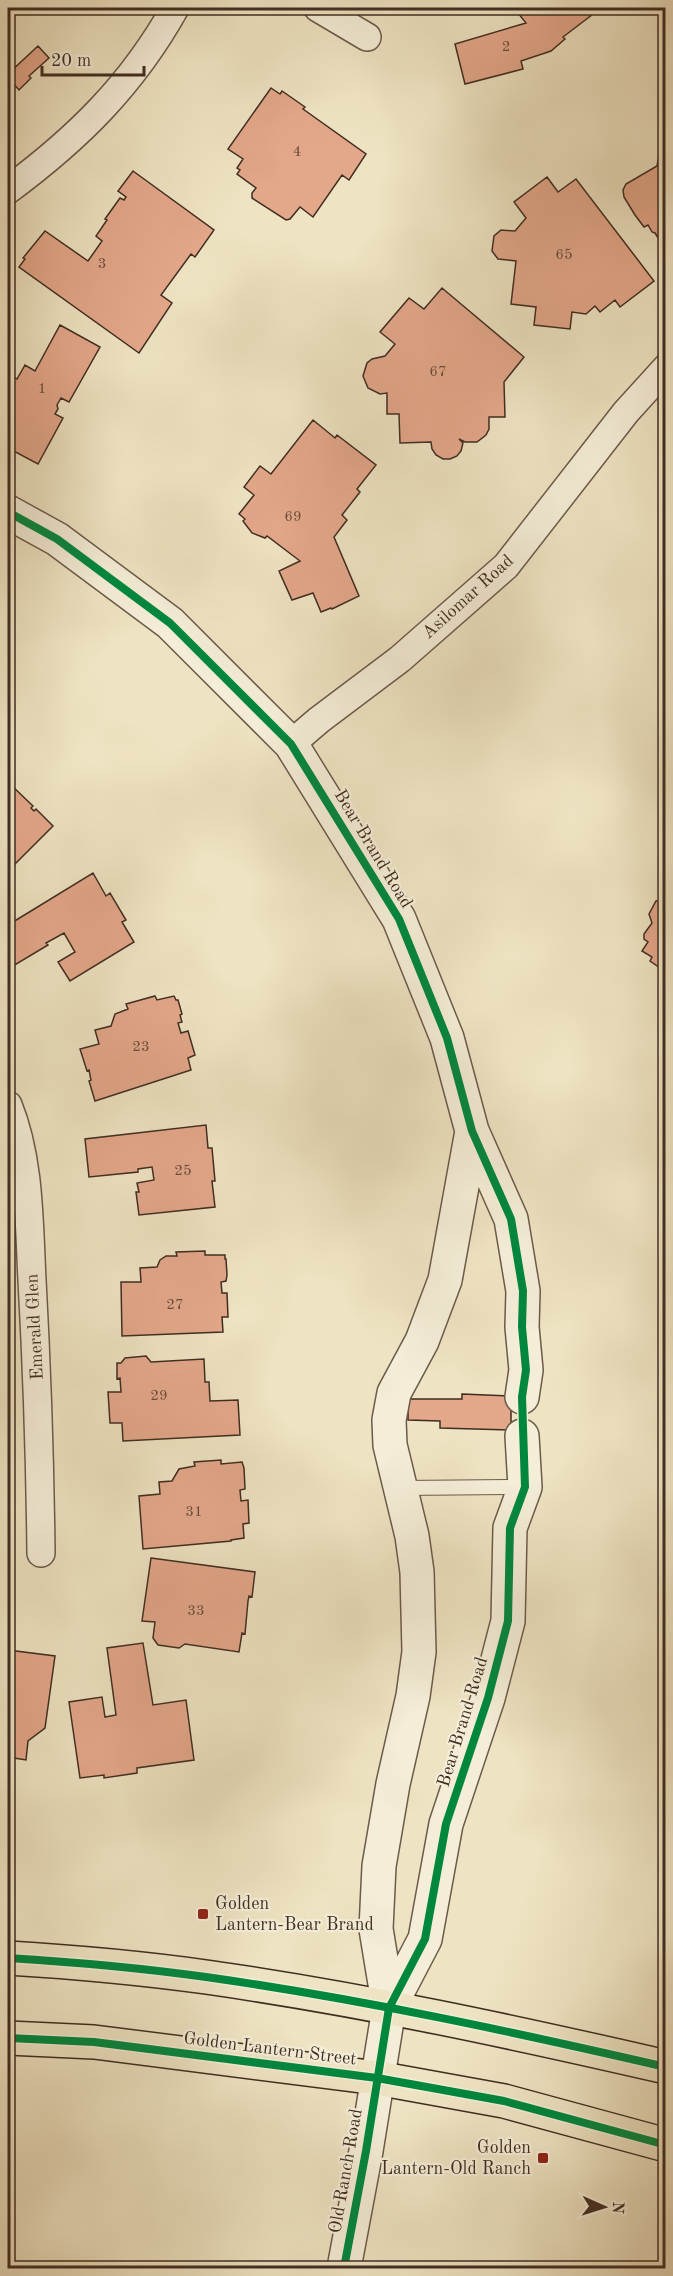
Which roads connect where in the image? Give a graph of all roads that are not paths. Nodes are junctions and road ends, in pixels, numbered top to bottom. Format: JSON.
{"nodes":[{"id":1,"x":175,"y":8,"type":"edge"},
{"id":2,"x":318,"y":8,"type":"edge"},
{"id":3,"x":367,"y":37,"type":"dead end"},
{"id":4,"x":8,"y":190,"type":"edge"},
{"id":5,"x":666,"y":368,"type":"edge"},
{"id":6,"x":8,"y":512,"type":"edge"},
{"id":7,"x":291,"y":744,"type":"junction"},
{"id":8,"x":8,"y":1104,"type":"edge"},
{"id":9,"x":472,"y":1131,"type":"junction"},
{"id":10,"x":522,"y":1397,"type":"dead end"},
{"id":11,"x":522,"y":1436,"type":"dead end"},
{"id":12,"x":525,"y":1487,"type":"junction"},
{"id":13,"x":399,"y":1488,"type":"junction"},
{"id":14,"x":41,"y":1553,"type":"dead end"},
{"id":15,"x":8,"y":1958,"type":"edge"},
{"id":16,"x":389,"y":2008,"type":"junction"},
{"id":17,"x":8,"y":2038,"type":"edge"},
{"id":18,"x":666,"y":2067,"type":"edge"},
{"id":19,"x":377,"y":2078,"type":"junction"},
{"id":20,"x":666,"y":2145,"type":"edge"},
{"id":21,"x":344,"y":2268,"type":"edge"}],
"edges":[{"from":1,"to":4,"type":"street"},
{"from":2,"to":3,"type":"street"},
{"from":5,"to":7,"type":"street","name":"Asilomar Road"},
{"from":6,"to":7,"type":"street","name":"Bear Brand Road"},
{"from":7,"to":9,"type":"street","name":"Bear Brand Road"},
{"from":8,"to":14,"type":"street","name":"Emerald Glen"},
{"from":9,"to":10,"type":"street","name":"Bear Brand Road"},
{"from":9,"to":13,"type":"street","name":"Bear Brand Road"},
{"from":11,"to":12,"type":"street","name":"Bear Brand Road"},
{"from":12,"to":13,"type":"lane"},
{"from":12,"to":16,"type":"street","name":"Bear Brand Road"},
{"from":13,"to":16,"type":"street","name":"Bear Brand Road"},
{"from":15,"to":16,"type":"main road"},
{"from":16,"to":18,"type":"main road"},
{"from":16,"to":19,"type":"street","name":"Old Ranch Road"},
{"from":17,"to":19,"type":"main road","name":"Golden Lantern Street"},
{"from":19,"to":20,"type":"main road","name":"Golden Lantern Street"},
{"from":19,"to":21,"type":"street","name":"Old Ranch Road"}]}
